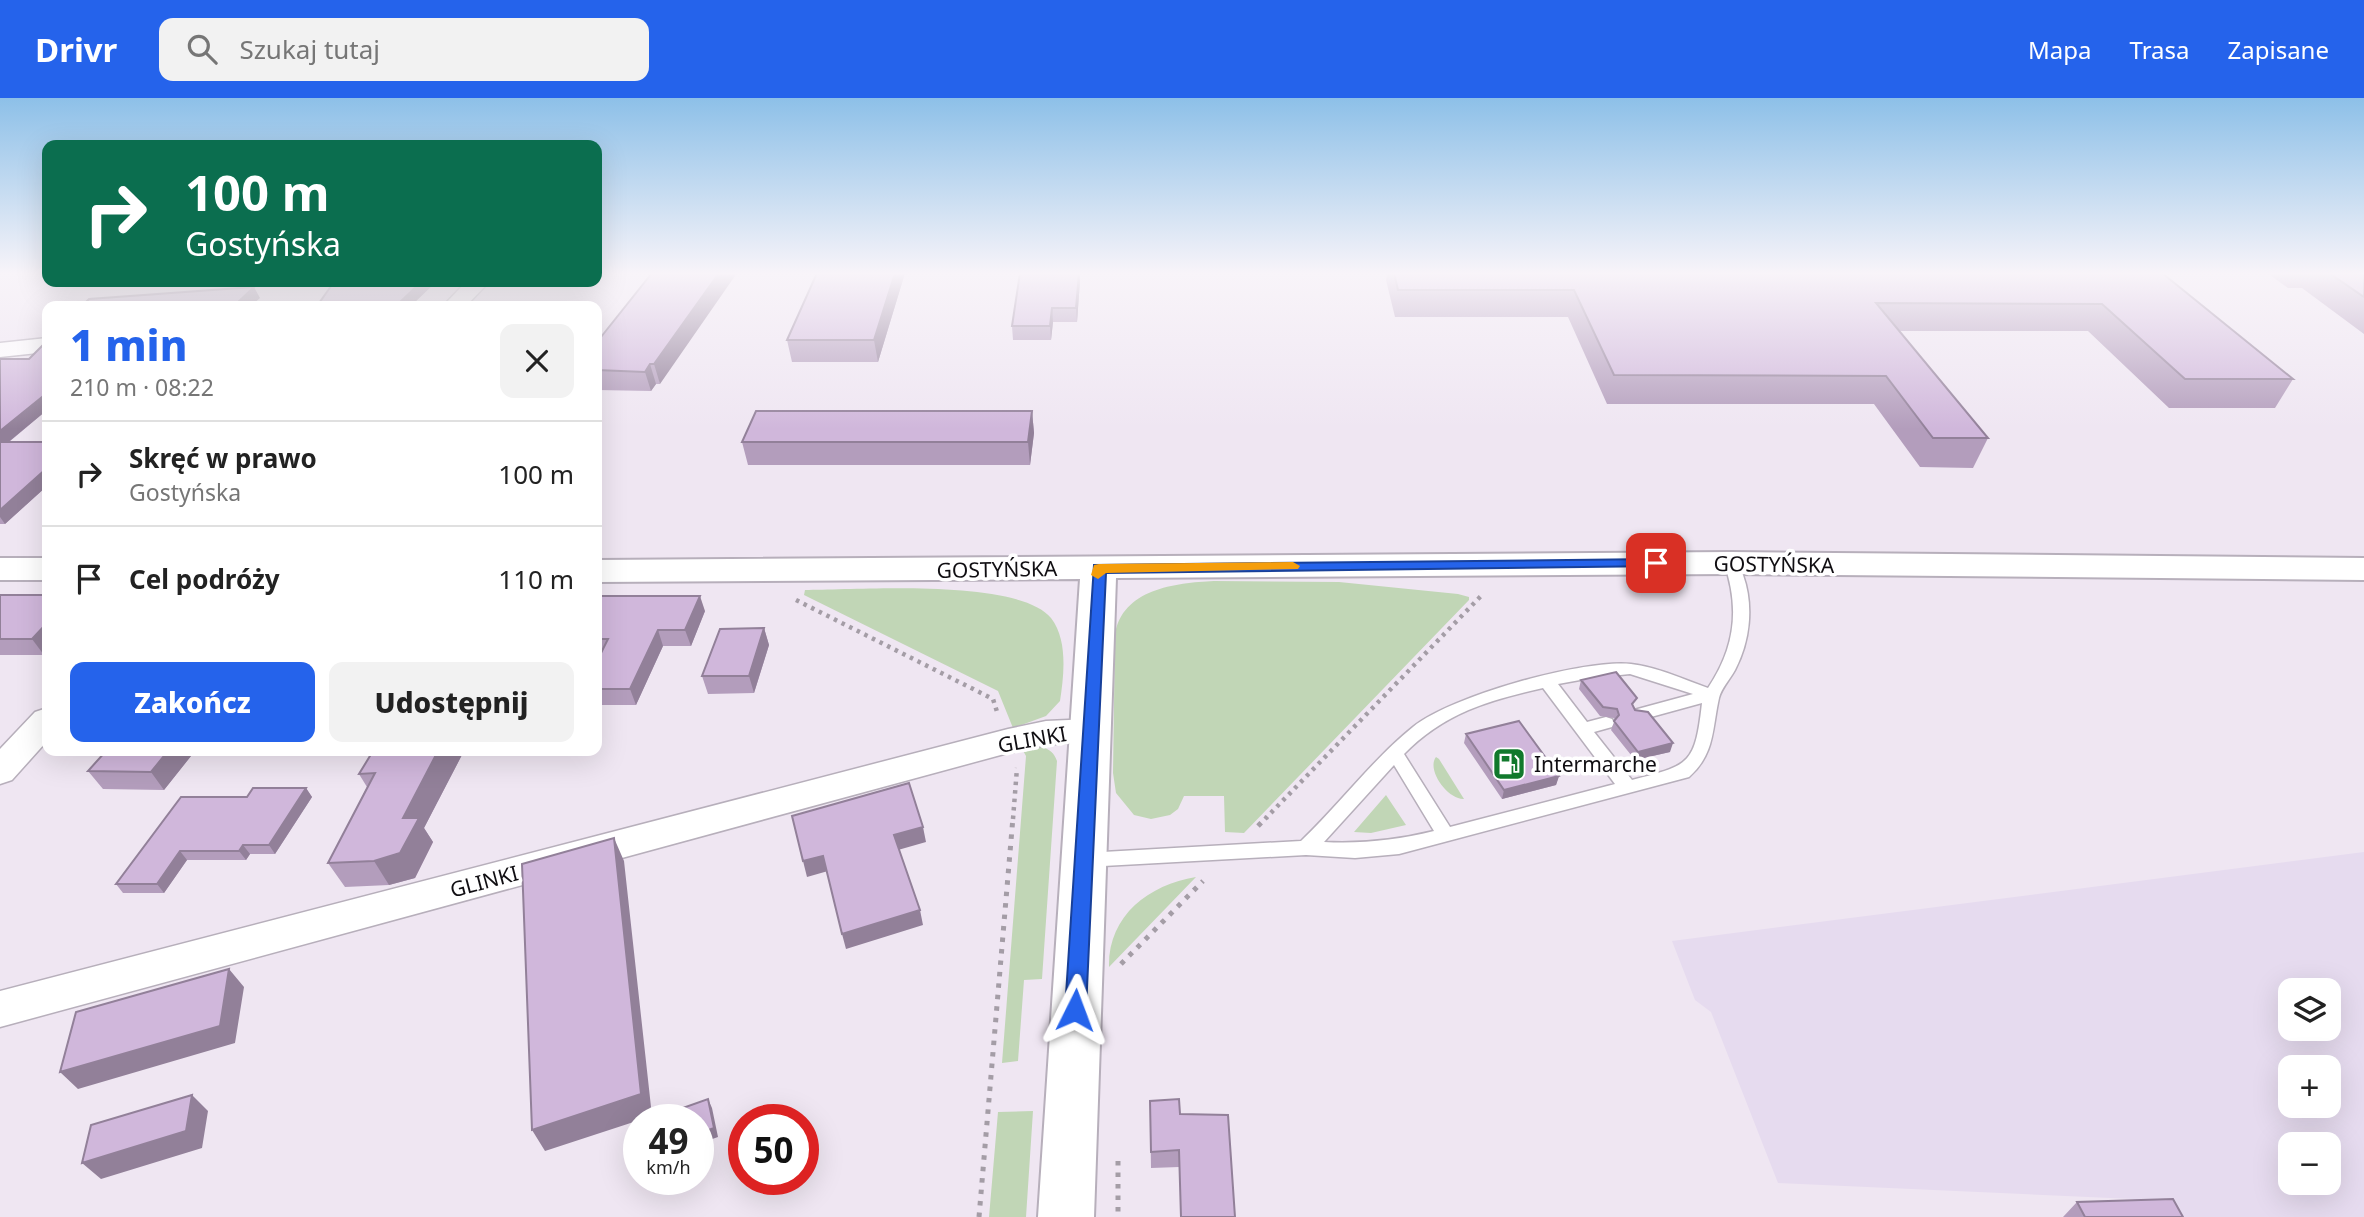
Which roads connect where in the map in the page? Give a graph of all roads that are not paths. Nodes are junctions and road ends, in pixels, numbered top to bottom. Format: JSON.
{"nodes":[{"id":1,"x":42,"y":346,"type":"edge"},
{"id":2,"x":0,"y":350,"type":"edge"},
{"id":3,"x":1731,"y":563,"type":"junction"},
{"id":4,"x":1099,"y":568,"type":"junction"},
{"id":5,"x":0,"y":569,"type":"edge"},
{"id":6,"x":42,"y":569,"type":"edge"},
{"id":7,"x":2364,"y":569,"type":"edge"},
{"id":8,"x":602,"y":571,"type":"edge"},
{"id":9,"x":1548,"y":683,"type":"junction"},
{"id":10,"x":1711,"y":695,"type":"junction"},
{"id":11,"x":1640,"y":715,"type":"edge"},
{"id":12,"x":1606,"y":723,"type":"dead end"},
{"id":13,"x":42,"y":725,"type":"edge"},
{"id":14,"x":1583,"y":729,"type":"junction"},
{"id":15,"x":1091,"y":731,"type":"junction"},
{"id":16,"x":1395,"y":754,"type":"junction"},
{"id":17,"x":0,"y":771,"type":"edge"},
{"id":18,"x":1628,"y":788,"type":"junction"},
{"id":19,"x":1446,"y":835,"type":"junction"},
{"id":20,"x":1306,"y":848,"type":"junction"},
{"id":21,"x":1083,"y":860,"type":"junction"},
{"id":22,"x":0,"y":1009,"type":"edge"},
{"id":23,"x":1066,"y":1217,"type":"edge"}],
"edges":[{"from":1,"to":2,"type":"street"},
{"from":3,"to":4,"type":"main road","name":"GOSTYŃSKA"},
{"from":3,"to":7,"type":"main road","name":"GOSTYŃSKA"},
{"from":3,"to":10,"type":"lane"},
{"from":4,"to":8,"type":"main road","name":"GOSTYŃSKA"},
{"from":4,"to":15,"type":"main road"},
{"from":5,"to":6,"type":"main road"},
{"from":9,"to":10,"type":"lane"},
{"from":9,"to":14,"type":"lane"},
{"from":9,"to":16,"type":"lane"},
{"from":10,"to":11,"type":"lane"},
{"from":10,"to":18,"type":"lane"},
{"from":12,"to":14,"type":"lane"},
{"from":13,"to":17,"type":"street"},
{"from":14,"to":18,"type":"lane"},
{"from":15,"to":21,"type":"main road"},
{"from":15,"to":22,"type":"street","name":"GLINKI"},
{"from":16,"to":19,"type":"lane"},
{"from":16,"to":20,"type":"lane"},
{"from":18,"to":19,"type":"lane"},
{"from":19,"to":20,"type":"lane"},
{"from":20,"to":21,"type":"lane"},
{"from":21,"to":23,"type":"main road"}]}
